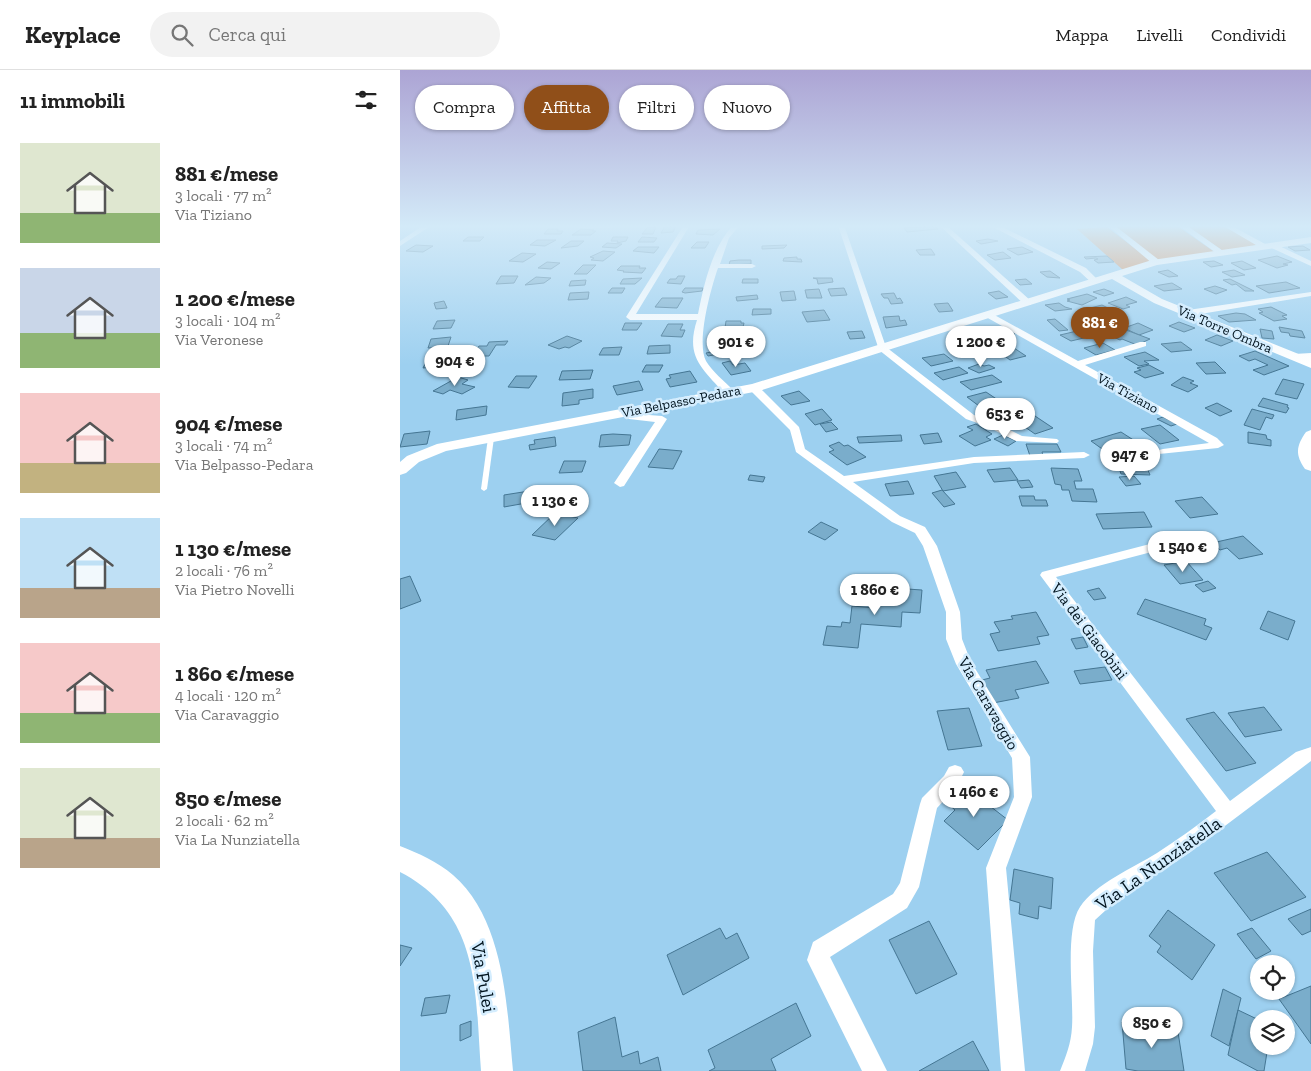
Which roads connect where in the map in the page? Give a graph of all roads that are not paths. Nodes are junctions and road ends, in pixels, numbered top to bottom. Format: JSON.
{"nodes":[{"id":1,"x":658,"y":272,"type":"edge"},
{"id":2,"x":713,"y":272,"type":"edge"},
{"id":3,"x":857,"y":272,"type":"edge"},
{"id":4,"x":994,"y":272,"type":"edge"},
{"id":5,"x":1085,"y":272,"type":"edge"},
{"id":6,"x":1127,"y":272,"type":"edge"},
{"id":7,"x":1114,"y":276,"type":"junction"},
{"id":8,"x":1096,"y":282,"type":"junction"},
{"id":9,"x":1311,"y":294,"type":"edge"},
{"id":10,"x":1028,"y":303,"type":"junction"},
{"id":11,"x":1188,"y":314,"type":"junction"},
{"id":12,"x":989,"y":315,"type":"junction"},
{"id":13,"x":702,"y":317,"type":"junction"},
{"id":14,"x":1143,"y":344,"type":"dead end"},
{"id":15,"x":882,"y":348,"type":"junction"},
{"id":16,"x":1311,"y":356,"type":"edge"},
{"id":17,"x":1294,"y":357,"type":"junction"},
{"id":18,"x":1078,"y":364,"type":"junction"},
{"id":19,"x":1311,"y":364,"type":"edge"},
{"id":20,"x":754,"y":388,"type":"junction"},
{"id":21,"x":729,"y":392,"type":"junction"},
{"id":22,"x":625,"y":412,"type":"junction"},
{"id":23,"x":1311,"y":435,"type":"edge"},
{"id":24,"x":491,"y":438,"type":"junction"},
{"id":25,"x":1053,"y":441,"type":"dead end"},
{"id":26,"x":1163,"y":452,"type":"dead end"},
{"id":27,"x":1084,"y":455,"type":"dead end"},
{"id":28,"x":1311,"y":466,"type":"edge"},
{"id":29,"x":400,"y":470,"type":"edge"},
{"id":30,"x":844,"y":480,"type":"junction"},
{"id":31,"x":620,"y":483,"type":"dead end"},
{"id":32,"x":484,"y":489,"type":"dead end"},
{"id":33,"x":1200,"y":535,"type":"dead end"},
{"id":34,"x":1311,"y":754,"type":"edge"},
{"id":35,"x":955,"y":772,"type":"dead end"},
{"id":36,"x":1228,"y":813,"type":"junction"},
{"id":37,"x":400,"y":858,"type":"edge"},
{"id":38,"x":497,"y":1071,"type":"edge"},
{"id":39,"x":875,"y":1071,"type":"edge"},
{"id":40,"x":1013,"y":1071,"type":"edge"},
{"id":41,"x":1072,"y":1071,"type":"edge"}],
"edges":[{"from":1,"to":13,"type":"street"},
{"from":2,"to":13,"type":"street"},
{"from":3,"to":15,"type":"street"},
{"from":4,"to":10,"type":"street"},
{"from":5,"to":8,"type":"street"},
{"from":6,"to":7,"type":"street","name":"Via Belpasso-Pedara"},
{"from":7,"to":8,"type":"street","name":"Via Belpasso-Pedara"},
{"from":7,"to":11,"type":"street","name":"Via Torre Ombra"},
{"from":8,"to":10,"type":"street","name":"Via Belpasso-Pedara"},
{"from":9,"to":11,"type":"street"},
{"from":10,"to":12,"type":"street","name":"Via Belpasso-Pedara"},
{"from":11,"to":17,"type":"street","name":"Via Torre Ombra"},
{"from":12,"to":15,"type":"street","name":"Via Belpasso-Pedara"},
{"from":12,"to":18,"type":"street","name":"Via Tiziano"},
{"from":13,"to":21,"type":"street"},
{"from":14,"to":18,"type":"street"},
{"from":15,"to":20,"type":"street","name":"Via Belpasso-Pedara"},
{"from":15,"to":25,"type":"street"},
{"from":16,"to":17,"type":"street"},
{"from":17,"to":19,"type":"street","name":"Via Torre Ombra"},
{"from":18,"to":26,"type":"street","name":"Via Tiziano"},
{"from":20,"to":21,"type":"street","name":"Via Belpasso-Pedara"},
{"from":20,"to":30,"type":"street","name":"Via Caravaggio"},
{"from":21,"to":22,"type":"street","name":"Via Belpasso-Pedara"},
{"from":22,"to":24,"type":"street","name":"Via Belpasso-Pedara"},
{"from":22,"to":31,"type":"street"},
{"from":23,"to":28,"type":"street"},
{"from":24,"to":29,"type":"street","name":"Via Belpasso-Pedara"},
{"from":24,"to":32,"type":"lane"},
{"from":27,"to":30,"type":"street"},
{"from":30,"to":40,"type":"street","name":"Via Caravaggio"},
{"from":33,"to":36,"type":"street","name":"Via dei Giacobini"},
{"from":34,"to":36,"type":"street","name":"Via La Nunziatella"},
{"from":35,"to":39,"type":"street"},
{"from":36,"to":41,"type":"street","name":"Via La Nunziatella"},
{"from":37,"to":38,"type":"street","name":"Via Pulei"}]}
